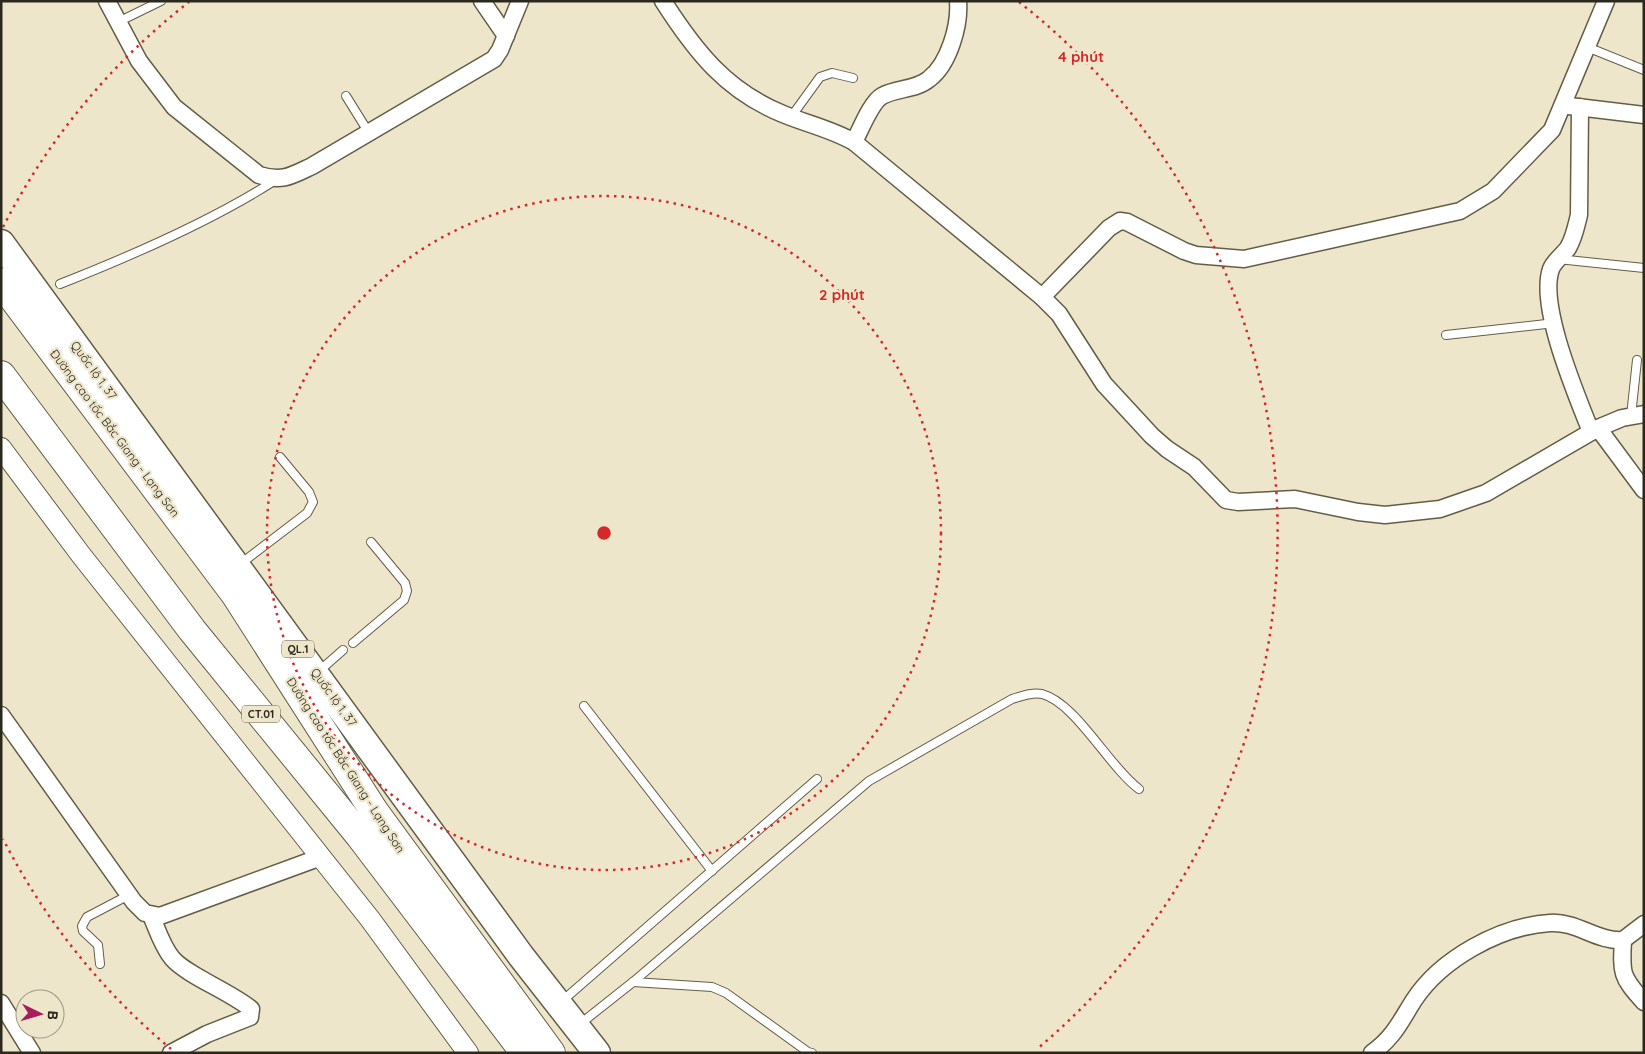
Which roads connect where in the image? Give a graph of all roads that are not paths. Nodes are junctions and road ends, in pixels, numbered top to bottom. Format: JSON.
{"nodes":[{"id":1,"x":107,"y":1,"type":"edge"},
{"id":2,"x":161,"y":1,"type":"edge"},
{"id":3,"x":482,"y":1,"type":"edge"},
{"id":4,"x":520,"y":1,"type":"edge"},
{"id":5,"x":663,"y":1,"type":"edge"},
{"id":6,"x":958,"y":1,"type":"edge"},
{"id":7,"x":1606,"y":1,"type":"edge"},
{"id":8,"x":118,"y":22,"type":"junction"},
{"id":9,"x":506,"y":36,"type":"junction"},
{"id":10,"x":1587,"y":47,"type":"junction"},
{"id":11,"x":1644,"y":70,"type":"edge"},
{"id":12,"x":853,"y":78,"type":"dead end"},
{"id":13,"x":346,"y":96,"type":"dead end"},
{"id":14,"x":1572,"y":106,"type":"junction"},
{"id":15,"x":1644,"y":115,"type":"edge"},
{"id":16,"x":791,"y":117,"type":"junction"},
{"id":17,"x":369,"y":133,"type":"junction"},
{"id":18,"x":854,"y":142,"type":"junction"},
{"id":19,"x":275,"y":180,"type":"junction"},
{"id":20,"x":1,"y":243,"type":"edge"},
{"id":21,"x":1558,"y":260,"type":"junction"},
{"id":22,"x":1644,"y":268,"type":"edge"},
{"id":23,"x":1,"y":282,"type":"edge"},
{"id":24,"x":60,"y":284,"type":"dead end"},
{"id":25,"x":1042,"y":297,"type":"junction"},
{"id":26,"x":1555,"y":323,"type":"junction"},
{"id":27,"x":1446,"y":335,"type":"dead end"},
{"id":28,"x":1637,"y":360,"type":"dead end"},
{"id":29,"x":1,"y":375,"type":"edge"},
{"id":30,"x":1638,"y":415,"type":"edge"},
{"id":31,"x":1595,"y":430,"type":"junction"},
{"id":32,"x":1,"y":448,"type":"edge"},
{"id":33,"x":280,"y":457,"type":"dead end"},
{"id":34,"x":1644,"y":490,"type":"edge"},
{"id":35,"x":371,"y":542,"type":"dead end"},
{"id":36,"x":238,"y":566,"type":"junction"},
{"id":37,"x":353,"y":642,"type":"dead end"},
{"id":38,"x":343,"y":650,"type":"dead end"},
{"id":39,"x":316,"y":673,"type":"junction"},
{"id":40,"x":584,"y":706,"type":"dead end"},
{"id":41,"x":1,"y":716,"type":"edge"},
{"id":42,"x":817,"y":779,"type":"dead end"},
{"id":43,"x":1139,"y":789,"type":"dead end"},
{"id":44,"x":321,"y":857,"type":"junction"},
{"id":45,"x":712,"y":871,"type":"junction"},
{"id":46,"x":129,"y":895,"type":"junction"},
{"id":47,"x":151,"y":915,"type":"junction"},
{"id":48,"x":1644,"y":924,"type":"edge"},
{"id":49,"x":1623,"y":940,"type":"junction"},
{"id":50,"x":100,"y":964,"type":"dead end"},
{"id":51,"x":633,"y":982,"type":"junction"},
{"id":52,"x":1644,"y":1002,"type":"edge"},
{"id":53,"x":1,"y":1003,"type":"edge"},
{"id":54,"x":559,"y":1004,"type":"junction"},
{"id":55,"x":576,"y":1027,"type":"junction"},
{"id":56,"x":1387,"y":1048,"type":"edge"},
{"id":57,"x":181,"y":1050,"type":"edge"},
{"id":58,"x":32,"y":1053,"type":"edge"},
{"id":59,"x":468,"y":1053,"type":"edge"},
{"id":60,"x":525,"y":1053,"type":"edge"},
{"id":61,"x":551,"y":1053,"type":"edge"},
{"id":62,"x":597,"y":1053,"type":"edge"},
{"id":63,"x":812,"y":1053,"type":"edge"},
{"id":64,"x":1372,"y":1053,"type":"edge"}],
"edges":[{"from":1,"to":8,"type":"street"},
{"from":2,"to":8,"type":"lane"},
{"from":3,"to":9,"type":"street"},
{"from":4,"to":9,"type":"street"},
{"from":5,"to":16,"type":"street"},
{"from":6,"to":18,"type":"street"},
{"from":7,"to":10,"type":"street"},
{"from":8,"to":19,"type":"street"},
{"from":9,"to":17,"type":"street"},
{"from":10,"to":11,"type":"lane"},
{"from":10,"to":14,"type":"street"},
{"from":12,"to":16,"type":"lane"},
{"from":13,"to":17,"type":"lane"},
{"from":14,"to":15,"type":"street"},
{"from":14,"to":21,"type":"street"},
{"from":14,"to":25,"type":"street"},
{"from":16,"to":18,"type":"street"},
{"from":17,"to":19,"type":"street"},
{"from":18,"to":25,"type":"street"},
{"from":19,"to":24,"type":"lane"},
{"from":20,"to":36,"type":"highway","name":"Quốc lộ 1, 37","number":"QL.1"},
{"from":21,"to":22,"type":"lane"},
{"from":21,"to":26,"type":"street"},
{"from":23,"to":61,"type":"highway","name":"Đường cao tốc Bắc Giang - Lạng Sơn"},
{"from":25,"to":31,"type":"street"},
{"from":26,"to":27,"type":"lane"},
{"from":26,"to":31,"type":"street"},
{"from":28,"to":30,"type":"lane"},
{"from":29,"to":60,"type":"highway","name":"Đường cao tốc Bắc Giang - Lạng Sơn","number":"CT.01"},
{"from":30,"to":31,"type":"street"},
{"from":31,"to":34,"type":"street"},
{"from":32,"to":44,"type":"street"},
{"from":33,"to":36,"type":"lane"},
{"from":35,"to":37,"type":"lane"},
{"from":36,"to":39,"type":"highway","name":"Quốc lộ 1, 37","number":"QL.1"},
{"from":38,"to":39,"type":"lane"},
{"from":39,"to":54,"type":"highway","name":"Quốc lộ 1, 37","number":"QL.1"},
{"from":40,"to":45,"type":"lane"},
{"from":41,"to":46,"type":"street"},
{"from":42,"to":45,"type":"lane"},
{"from":43,"to":51,"type":"lane"},
{"from":44,"to":47,"type":"street"},
{"from":44,"to":59,"type":"street"},
{"from":45,"to":54,"type":"lane"},
{"from":46,"to":47,"type":"street"},
{"from":46,"to":50,"type":"lane"},
{"from":47,"to":57,"type":"street"},
{"from":48,"to":49,"type":"street"},
{"from":49,"to":52,"type":"street"},
{"from":49,"to":56,"type":"street"},
{"from":51,"to":55,"type":"lane"},
{"from":51,"to":63,"type":"lane"},
{"from":53,"to":58,"type":"street"},
{"from":54,"to":55,"type":"highway","name":"Quốc lộ 1, 37","number":"QL.1"},
{"from":55,"to":62,"type":"highway","name":"Quốc lộ 1, 37","number":"QL.1"},
{"from":56,"to":64,"type":"street"}]}
